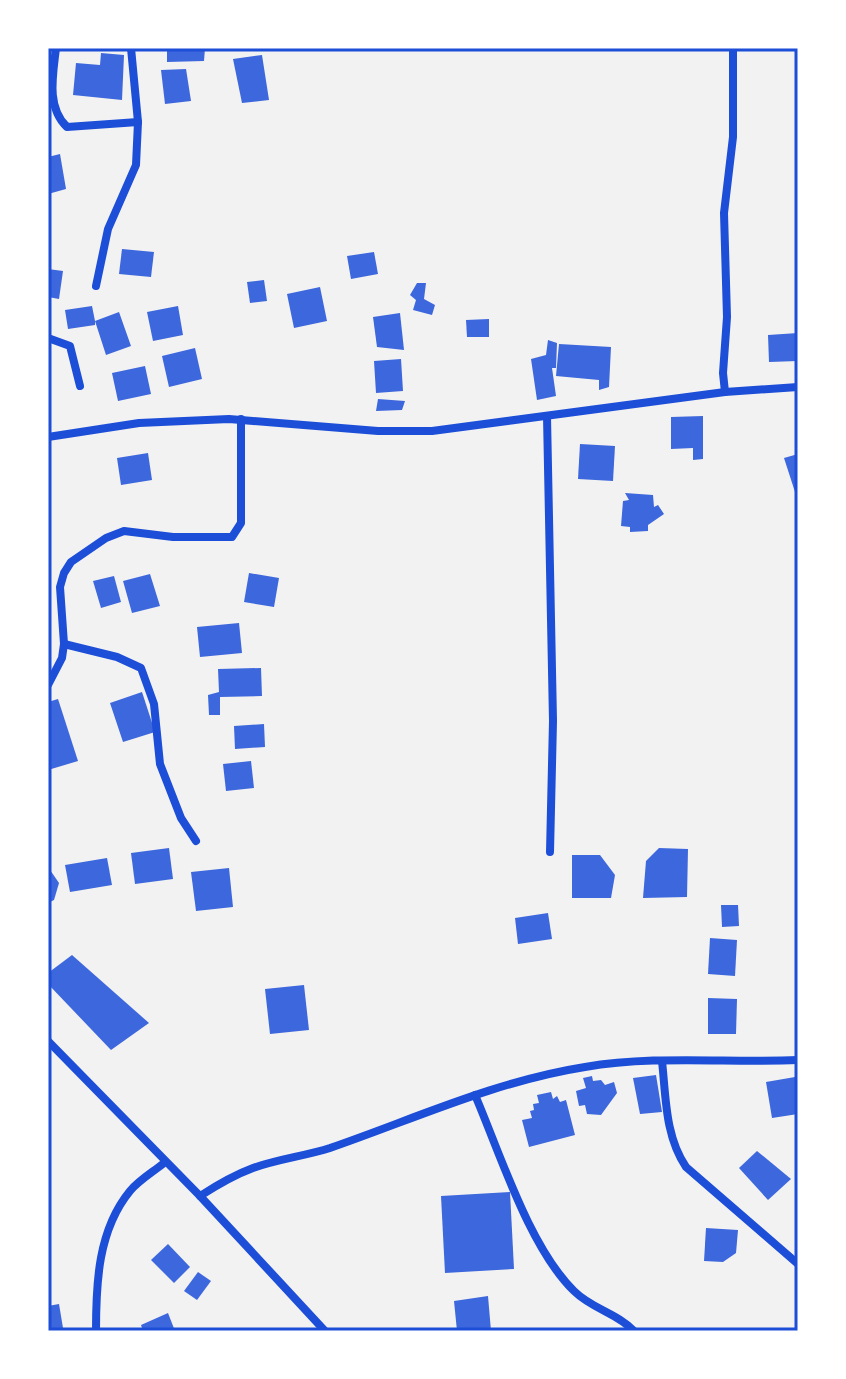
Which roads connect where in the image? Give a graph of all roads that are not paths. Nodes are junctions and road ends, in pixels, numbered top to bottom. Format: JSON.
{"nodes":[{"id":1,"x":56,"y":48,"type":"edge"},
{"id":2,"x":131,"y":48,"type":"edge"},
{"id":3,"x":733,"y":48,"type":"edge"},
{"id":4,"x":138,"y":122,"type":"junction"},
{"id":5,"x":96,"y":286,"type":"dead end"},
{"id":6,"x":48,"y":338,"type":"edge"},
{"id":7,"x":80,"y":386,"type":"dead end"},
{"id":8,"x":798,"y":387,"type":"edge"},
{"id":9,"x":725,"y":392,"type":"junction"},
{"id":10,"x":547,"y":416,"type":"junction"},
{"id":11,"x":241,"y":419,"type":"junction"},
{"id":12,"x":48,"y":437,"type":"edge"},
{"id":13,"x":64,"y":644,"type":"junction"},
{"id":14,"x":48,"y":685,"type":"edge"},
{"id":15,"x":196,"y":841,"type":"dead end"},
{"id":16,"x":550,"y":852,"type":"dead end"},
{"id":17,"x":48,"y":1041,"type":"edge"},
{"id":18,"x":798,"y":1060,"type":"edge"},
{"id":19,"x":662,"y":1061,"type":"junction"},
{"id":20,"x":475,"y":1095,"type":"junction"},
{"id":21,"x":164,"y":1163,"type":"junction"},
{"id":22,"x":200,"y":1196,"type":"junction"},
{"id":23,"x":798,"y":1264,"type":"edge"},
{"id":24,"x":96,"y":1331,"type":"edge"},
{"id":25,"x":325,"y":1331,"type":"edge"},
{"id":26,"x":634,"y":1331,"type":"edge"}],
"edges":[{"from":1,"to":4,"type":"street"},
{"from":2,"to":4,"type":"street"},
{"from":3,"to":9,"type":"street"},
{"from":4,"to":5,"type":"street"},
{"from":6,"to":7,"type":"street"},
{"from":8,"to":9,"type":"street"},
{"from":9,"to":10,"type":"street"},
{"from":10,"to":11,"type":"street"},
{"from":10,"to":16,"type":"street"},
{"from":11,"to":12,"type":"street"},
{"from":11,"to":13,"type":"street"},
{"from":13,"to":14,"type":"street"},
{"from":13,"to":15,"type":"street"},
{"from":17,"to":21,"type":"street"},
{"from":18,"to":19,"type":"street"},
{"from":19,"to":20,"type":"street"},
{"from":19,"to":23,"type":"street"},
{"from":20,"to":22,"type":"street"},
{"from":20,"to":26,"type":"street"},
{"from":21,"to":22,"type":"street"},
{"from":21,"to":24,"type":"street"},
{"from":22,"to":25,"type":"street"}]}
